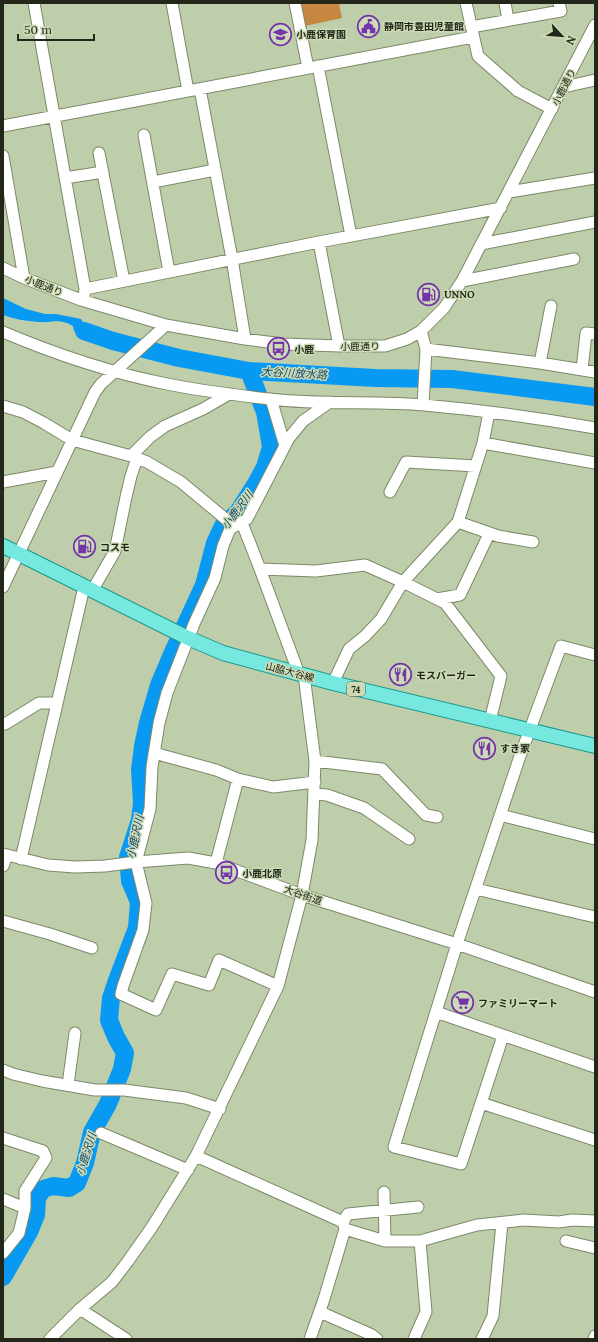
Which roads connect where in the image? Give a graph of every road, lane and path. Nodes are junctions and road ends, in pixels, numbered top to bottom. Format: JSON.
{"nodes":[{"id":1,"x":34,"y":3,"type":"edge"},
{"id":2,"x":172,"y":3,"type":"edge"},
{"id":3,"x":295,"y":3,"type":"edge"},
{"id":4,"x":466,"y":3,"type":"edge"},
{"id":5,"x":504,"y":3,"type":"edge"},
{"id":6,"x":559,"y":3,"type":"edge"},
{"id":7,"x":508,"y":20,"type":"junction"},
{"id":8,"x":595,"y":26,"type":"edge"},
{"id":9,"x":472,"y":32,"type":"junction"},
{"id":10,"x":313,"y":67,"type":"junction"},
{"id":11,"x":595,"y":80,"type":"edge"},
{"id":12,"x":564,"y":87,"type":"junction"},
{"id":13,"x":200,"y":89,"type":"junction"},
{"id":14,"x":188,"y":91,"type":"junction"},
{"id":15,"x":552,"y":109,"type":"junction"},
{"id":16,"x":53,"y":117,"type":"junction"},
{"id":17,"x":3,"y":126,"type":"edge"},
{"id":18,"x":144,"y":135,"type":"dead end"},
{"id":19,"x":99,"y":153,"type":"dead end"},
{"id":20,"x":3,"y":156,"type":"edge"},
{"id":21,"x":215,"y":170,"type":"junction"},
{"id":22,"x":103,"y":172,"type":"junction"},
{"id":23,"x":65,"y":178,"type":"junction"},
{"id":24,"x":595,"y":178,"type":"edge"},
{"id":25,"x":152,"y":182,"type":"junction"},
{"id":26,"x":509,"y":192,"type":"junction"},
{"id":27,"x":501,"y":208,"type":"junction"},
{"id":28,"x":595,"y":222,"type":"edge"},
{"id":29,"x":351,"y":236,"type":"junction"},
{"id":30,"x":319,"y":242,"type":"junction"},
{"id":31,"x":481,"y":244,"type":"junction"},
{"id":32,"x":232,"y":259,"type":"junction"},
{"id":33,"x":574,"y":260,"type":"dead end"},
{"id":34,"x":3,"y":268,"type":"edge"},
{"id":35,"x":169,"y":272,"type":"junction"},
{"id":36,"x":24,"y":278,"type":"junction"},
{"id":37,"x":124,"y":281,"type":"junction"},
{"id":38,"x":462,"y":281,"type":"junction"},
{"id":39,"x":85,"y":289,"type":"junction"},
{"id":40,"x":84,"y":301,"type":"junction"},
{"id":41,"x":550,"y":306,"type":"dead end"},
{"id":42,"x":166,"y":325,"type":"junction"},
{"id":43,"x":420,"y":331,"type":"junction"},
{"id":44,"x":3,"y":332,"type":"edge"},
{"id":45,"x":595,"y":334,"type":"edge"},
{"id":46,"x":245,"y":339,"type":"junction"},
{"id":47,"x":339,"y":346,"type":"junction"},
{"id":48,"x":426,"y":354,"type":"junction"},
{"id":49,"x":540,"y":363,"type":"junction"},
{"id":50,"x":582,"y":370,"type":"junction"},
{"id":51,"x":116,"y":371,"type":"junction"},
{"id":52,"x":595,"y":372,"type":"edge"},
{"id":53,"x":229,"y":394,"type":"junction"},
{"id":54,"x":270,"y":399,"type":"junction"},
{"id":55,"x":330,"y":402,"type":"junction"},
{"id":56,"x":423,"y":405,"type":"junction"},
{"id":57,"x":3,"y":406,"type":"edge"},
{"id":58,"x":490,"y":412,"type":"junction"},
{"id":59,"x":595,"y":428,"type":"edge"},
{"id":60,"x":72,"y":440,"type":"junction"},
{"id":61,"x":483,"y":443,"type":"junction"},
{"id":62,"x":285,"y":446,"type":"junction"},
{"id":63,"x":134,"y":457,"type":"junction"},
{"id":64,"x":595,"y":463,"type":"edge"},
{"id":65,"x":476,"y":466,"type":"junction"},
{"id":66,"x":57,"y":472,"type":"junction"},
{"id":67,"x":3,"y":482,"type":"edge"},
{"id":68,"x":390,"y":492,"type":"dead end"},
{"id":69,"x":458,"y":522,"type":"junction"},
{"id":70,"x":238,"y":524,"type":"junction"},
{"id":71,"x":489,"y":534,"type":"junction"},
{"id":72,"x":533,"y":542,"type":"dead end"},
{"id":73,"x":3,"y":546,"type":"edge"},
{"id":74,"x":19,"y":553,"type":"junction"},
{"id":75,"x":260,"y":569,"type":"junction"},
{"id":76,"x":403,"y":582,"type":"junction"},
{"id":77,"x":3,"y":587,"type":"edge"},
{"id":78,"x":88,"y":589,"type":"junction"},
{"id":79,"x":437,"y":599,"type":"junction"},
{"id":80,"x":183,"y":635,"type":"junction"},
{"id":81,"x":595,"y":655,"type":"edge"},
{"id":82,"x":301,"y":675,"type":"junction"},
{"id":83,"x":334,"y":683,"type":"junction"},
{"id":84,"x":57,"y":703,"type":"junction"},
{"id":85,"x":490,"y":721,"type":"junction"},
{"id":86,"x":3,"y":724,"type":"edge"},
{"id":87,"x":529,"y":730,"type":"junction"},
{"id":88,"x":595,"y":746,"type":"edge"},
{"id":89,"x":154,"y":753,"type":"junction"},
{"id":90,"x":315,"y":761,"type":"junction"},
{"id":91,"x":238,"y":779,"type":"junction"},
{"id":92,"x":315,"y":782,"type":"junction"},
{"id":93,"x":314,"y":794,"type":"junction"},
{"id":94,"x":500,"y":816,"type":"junction"},
{"id":95,"x":437,"y":817,"type":"dead end"},
{"id":96,"x":409,"y":839,"type":"dead end"},
{"id":97,"x":595,"y":839,"type":"edge"},
{"id":98,"x":4,"y":858,"type":"edge"},
{"id":99,"x":21,"y":859,"type":"junction"},
{"id":100,"x":136,"y":862,"type":"junction"},
{"id":101,"x":216,"y":864,"type":"junction"},
{"id":102,"x":476,"y":889,"type":"junction"},
{"id":103,"x":302,"y":895,"type":"junction"},
{"id":104,"x":595,"y":917,"type":"edge"},
{"id":105,"x":3,"y":921,"type":"edge"},
{"id":106,"x":457,"y":944,"type":"junction"},
{"id":107,"x":92,"y":948,"type":"dead end"},
{"id":108,"x":278,"y":986,"type":"junction"},
{"id":109,"x":595,"y":992,"type":"edge"},
{"id":110,"x":436,"y":1012,"type":"junction"},
{"id":111,"x":75,"y":1033,"type":"dead end"},
{"id":112,"x":503,"y":1036,"type":"junction"},
{"id":113,"x":595,"y":1067,"type":"edge"},
{"id":114,"x":3,"y":1070,"type":"edge"},
{"id":115,"x":68,"y":1085,"type":"junction"},
{"id":116,"x":481,"y":1103,"type":"junction"},
{"id":117,"x":220,"y":1109,"type":"junction"},
{"id":118,"x":101,"y":1133,"type":"dead end"},
{"id":119,"x":3,"y":1138,"type":"edge"},
{"id":120,"x":595,"y":1140,"type":"edge"},
{"id":121,"x":196,"y":1156,"type":"junction"},
{"id":122,"x":188,"y":1170,"type":"junction"},
{"id":123,"x":384,"y":1192,"type":"dead end"},
{"id":124,"x":3,"y":1199,"type":"edge"},
{"id":125,"x":418,"y":1207,"type":"dead end"},
{"id":126,"x":25,"y":1208,"type":"junction"},
{"id":127,"x":384,"y":1210,"type":"junction"},
{"id":128,"x":595,"y":1222,"type":"edge"},
{"id":129,"x":502,"y":1223,"type":"junction"},
{"id":130,"x":344,"y":1225,"type":"junction"},
{"id":131,"x":385,"y":1241,"type":"junction"},
{"id":132,"x":566,"y":1241,"type":"dead end"},
{"id":133,"x":420,"y":1242,"type":"junction"},
{"id":134,"x":595,"y":1248,"type":"edge"},
{"id":135,"x":3,"y":1253,"type":"edge"},
{"id":136,"x":80,"y":1309,"type":"junction"},
{"id":137,"x":320,"y":1312,"type":"junction"},
{"id":138,"x":50,"y":1339,"type":"edge"},
{"id":139,"x":126,"y":1339,"type":"edge"},
{"id":140,"x":310,"y":1339,"type":"edge"},
{"id":141,"x":377,"y":1339,"type":"edge"},
{"id":142,"x":414,"y":1339,"type":"edge"},
{"id":143,"x":482,"y":1339,"type":"edge"}],
"edges":[{"from":1,"to":16,"type":"street"},
{"from":2,"to":14,"type":"street"},
{"from":3,"to":10,"type":"street"},
{"from":4,"to":9,"type":"street"},
{"from":5,"to":7,"type":"street"},
{"from":6,"to":7,"type":"street"},
{"from":7,"to":9,"type":"street"},
{"from":8,"to":12,"type":"street","name":"小鹿通り"},
{"from":9,"to":10,"type":"street"},
{"from":9,"to":15,"type":"street"},
{"from":10,"to":13,"type":"street"},
{"from":10,"to":29,"type":"street"},
{"from":11,"to":12,"type":"street"},
{"from":12,"to":15,"type":"street","name":"小鹿通り"},
{"from":13,"to":14,"type":"street"},
{"from":13,"to":21,"type":"street"},
{"from":14,"to":16,"type":"street"},
{"from":15,"to":26,"type":"street","name":"小鹿通り"},
{"from":16,"to":17,"type":"street"},
{"from":16,"to":23,"type":"street"},
{"from":18,"to":25,"type":"street"},
{"from":19,"to":22,"type":"street"},
{"from":20,"to":36,"type":"street"},
{"from":21,"to":25,"type":"street"},
{"from":21,"to":32,"type":"street"},
{"from":22,"to":23,"type":"street"},
{"from":22,"to":37,"type":"street"},
{"from":23,"to":39,"type":"street"},
{"from":24,"to":26,"type":"street"},
{"from":25,"to":35,"type":"street"},
{"from":26,"to":27,"type":"street","name":"小鹿通り"},
{"from":27,"to":29,"type":"street"},
{"from":27,"to":31,"type":"street","name":"小鹿通り"},
{"from":28,"to":31,"type":"street"},
{"from":29,"to":30,"type":"street"},
{"from":30,"to":32,"type":"street"},
{"from":30,"to":47,"type":"street"},
{"from":31,"to":38,"type":"street","name":"小鹿通り"},
{"from":32,"to":35,"type":"street"},
{"from":32,"to":46,"type":"street"},
{"from":33,"to":38,"type":"street"},
{"from":34,"to":36,"type":"street","name":"小鹿通り"},
{"from":35,"to":37,"type":"street"},
{"from":36,"to":40,"type":"street","name":"小鹿通り"},
{"from":37,"to":39,"type":"street"},
{"from":38,"to":43,"type":"street","name":"小鹿通り"},
{"from":39,"to":40,"type":"street"},
{"from":40,"to":42,"type":"street","name":"小鹿通り"},
{"from":41,"to":49,"type":"street"},
{"from":42,"to":46,"type":"street","name":"小鹿通り"},
{"from":42,"to":51,"type":"street"},
{"from":43,"to":47,"type":"street","name":"小鹿通り"},
{"from":43,"to":48,"type":"street"},
{"from":44,"to":51,"type":"street"},
{"from":45,"to":50,"type":"street"},
{"from":46,"to":47,"type":"street","name":"小鹿通り"},
{"from":48,"to":49,"type":"street"},
{"from":48,"to":56,"type":"street"},
{"from":49,"to":50,"type":"street"},
{"from":50,"to":52,"type":"street"},
{"from":51,"to":53,"type":"street"},
{"from":51,"to":60,"type":"street"},
{"from":53,"to":54,"type":"street"},
{"from":53,"to":63,"type":"street"},
{"from":54,"to":55,"type":"street"},
{"from":54,"to":62,"type":"street"},
{"from":55,"to":56,"type":"street"},
{"from":55,"to":62,"type":"street"},
{"from":56,"to":58,"type":"street"},
{"from":57,"to":60,"type":"street"},
{"from":58,"to":59,"type":"street"},
{"from":58,"to":61,"type":"street"},
{"from":60,"to":63,"type":"street"},
{"from":60,"to":66,"type":"street"},
{"from":61,"to":64,"type":"street"},
{"from":61,"to":65,"type":"street"},
{"from":62,"to":70,"type":"street"},
{"from":63,"to":70,"type":"street"},
{"from":63,"to":78,"type":"street"},
{"from":65,"to":68,"type":"street"},
{"from":65,"to":69,"type":"street"},
{"from":66,"to":67,"type":"street"},
{"from":66,"to":74,"type":"street"},
{"from":69,"to":71,"type":"street"},
{"from":69,"to":76,"type":"street"},
{"from":70,"to":75,"type":"street"},
{"from":70,"to":80,"type":"street"},
{"from":71,"to":72,"type":"street"},
{"from":71,"to":79,"type":"street"},
{"from":73,"to":74,"type":"main road","name":"山脇大谷線","number":"74"},
{"from":74,"to":77,"type":"street"},
{"from":74,"to":78,"type":"main road","name":"山脇大谷線","number":"74"},
{"from":75,"to":76,"type":"street"},
{"from":75,"to":82,"type":"street"},
{"from":76,"to":79,"type":"street"},
{"from":76,"to":83,"type":"street"},
{"from":78,"to":80,"type":"main road","name":"山脇大谷線","number":"74"},
{"from":78,"to":84,"type":"street"},
{"from":79,"to":85,"type":"street"},
{"from":80,"to":82,"type":"main road","name":"山脇大谷線","number":"74"},
{"from":80,"to":89,"type":"street"},
{"from":81,"to":87,"type":"street"},
{"from":82,"to":83,"type":"main road","name":"山脇大谷線","number":"74"},
{"from":82,"to":90,"type":"street"},
{"from":83,"to":85,"type":"main road","name":"山脇大谷線","number":"74"},
{"from":84,"to":86,"type":"street"},
{"from":84,"to":99,"type":"street"},
{"from":85,"to":87,"type":"main road","name":"山脇大谷線","number":"74"},
{"from":87,"to":88,"type":"main road","name":"山脇大谷線","number":"74"},
{"from":87,"to":94,"type":"street"},
{"from":89,"to":91,"type":"street"},
{"from":89,"to":100,"type":"street"},
{"from":90,"to":92,"type":"street"},
{"from":90,"to":95,"type":"street"},
{"from":91,"to":92,"type":"street"},
{"from":91,"to":101,"type":"street"},
{"from":92,"to":93,"type":"street"},
{"from":93,"to":96,"type":"street"},
{"from":93,"to":103,"type":"street"},
{"from":94,"to":97,"type":"street"},
{"from":94,"to":102,"type":"street"},
{"from":98,"to":99,"type":"street","name":"大谷街道"},
{"from":99,"to":100,"type":"street","name":"大谷街道"},
{"from":100,"to":101,"type":"street","name":"大谷街道"},
{"from":100,"to":108,"type":"street"},
{"from":101,"to":103,"type":"street","name":"大谷街道"},
{"from":102,"to":104,"type":"street"},
{"from":102,"to":106,"type":"street"},
{"from":103,"to":106,"type":"street","name":"大谷街道"},
{"from":103,"to":108,"type":"street"},
{"from":105,"to":107,"type":"street"},
{"from":106,"to":109,"type":"street","name":"大谷街道"},
{"from":106,"to":110,"type":"street"},
{"from":108,"to":117,"type":"street"},
{"from":110,"to":112,"type":"street"},
{"from":110,"to":116,"type":"street"},
{"from":111,"to":115,"type":"street"},
{"from":112,"to":113,"type":"street"},
{"from":112,"to":116,"type":"street"},
{"from":114,"to":115,"type":"street"},
{"from":115,"to":117,"type":"street"},
{"from":116,"to":120,"type":"street"},
{"from":117,"to":121,"type":"street"},
{"from":118,"to":122,"type":"street"},
{"from":119,"to":126,"type":"street"},
{"from":121,"to":122,"type":"street"},
{"from":121,"to":130,"type":"street"},
{"from":122,"to":136,"type":"street"},
{"from":123,"to":127,"type":"street"},
{"from":124,"to":126,"type":"street"},
{"from":125,"to":127,"type":"street"},
{"from":126,"to":135,"type":"street"},
{"from":127,"to":130,"type":"street"},
{"from":127,"to":131,"type":"street"},
{"from":128,"to":129,"type":"street"},
{"from":129,"to":133,"type":"street"},
{"from":129,"to":143,"type":"street"},
{"from":130,"to":131,"type":"street"},
{"from":130,"to":137,"type":"street"},
{"from":131,"to":133,"type":"street"},
{"from":132,"to":134,"type":"street"},
{"from":133,"to":142,"type":"street"},
{"from":136,"to":138,"type":"street"},
{"from":136,"to":139,"type":"street"},
{"from":137,"to":140,"type":"street"},
{"from":137,"to":141,"type":"street"}]}
